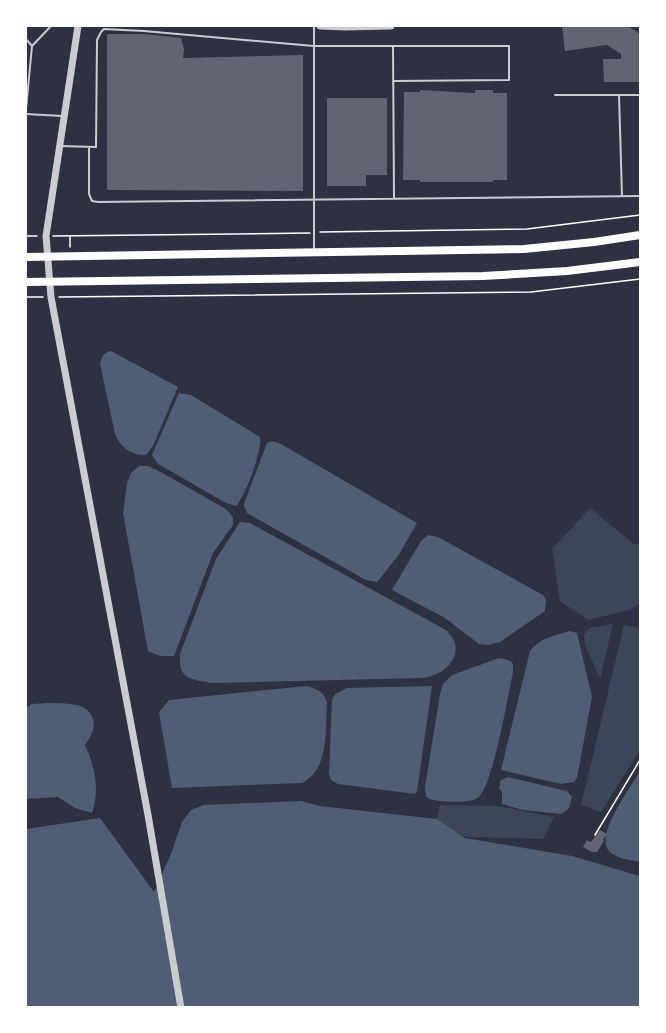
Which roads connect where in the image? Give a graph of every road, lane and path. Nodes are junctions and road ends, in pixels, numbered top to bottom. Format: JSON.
{"nodes":[{"id":1,"x":51,"y":26,"type":"edge"},
{"id":2,"x":78,"y":26,"type":"edge"},
{"id":3,"x":314,"y":26,"type":"edge"},
{"id":4,"x":320,"y":26,"type":"edge"},
{"id":5,"x":391,"y":26,"type":"edge"},
{"id":6,"x":26,"y":39,"type":"edge"},
{"id":7,"x":32,"y":46,"type":"junction"},
{"id":8,"x":314,"y":46,"type":"junction"},
{"id":9,"x":393,"y":46,"type":"junction"},
{"id":10,"x":393,"y":81,"type":"junction"},
{"id":11,"x":555,"y":95,"type":"dead end"},
{"id":12,"x":619,"y":95,"type":"junction"},
{"id":13,"x":640,"y":95,"type":"edge"},
{"id":14,"x":26,"y":109,"type":"edge"},
{"id":15,"x":26,"y":114,"type":"edge"},
{"id":16,"x":65,"y":116,"type":"junction"},
{"id":17,"x":61,"y":146,"type":"junction"},
{"id":18,"x":89,"y":147,"type":"junction"},
{"id":19,"x":622,"y":196,"type":"junction"},
{"id":20,"x":640,"y":196,"type":"edge"},
{"id":21,"x":394,"y":198,"type":"junction"},
{"id":22,"x":314,"y":199,"type":"junction"},
{"id":23,"x":640,"y":215,"type":"edge"},
{"id":24,"x":314,"y":232,"type":"junction"},
{"id":25,"x":640,"y":235,"type":"edge"},
{"id":26,"x":26,"y":236,"type":"edge"},
{"id":27,"x":46,"y":236,"type":"junction"},
{"id":28,"x":70,"y":236,"type":"junction"},
{"id":29,"x":314,"y":254,"type":"junction"},
{"id":30,"x":70,"y":256,"type":"junction"},
{"id":31,"x":26,"y":257,"type":"edge"},
{"id":32,"x":48,"y":257,"type":"junction"},
{"id":33,"x":640,"y":262,"type":"edge"},
{"id":34,"x":640,"y":279,"type":"edge"},
{"id":35,"x":50,"y":281,"type":"junction"},
{"id":36,"x":71,"y":281,"type":"junction"},
{"id":37,"x":26,"y":282,"type":"edge"},
{"id":38,"x":26,"y":297,"type":"edge"},
{"id":39,"x":51,"y":297,"type":"junction"},
{"id":40,"x":71,"y":297,"type":"junction"},
{"id":41,"x":640,"y":760,"type":"edge"},
{"id":42,"x":595,"y":835,"type":"dead end"},
{"id":43,"x":181,"y":1008,"type":"edge"}],
"edges":[{"from":1,"to":7,"type":"lane"},
{"from":2,"to":16,"type":"street"},
{"from":3,"to":8,"type":"lane"},
{"from":4,"to":5,"type":"street"},
{"from":6,"to":7,"type":"lane"},
{"from":7,"to":14,"type":"lane"},
{"from":8,"to":9,"type":"lane"},
{"from":8,"to":18,"type":"lane"},
{"from":8,"to":22,"type":"lane"},
{"from":9,"to":10,"type":"lane"},
{"from":9,"to":10,"type":"lane"},
{"from":10,"to":21,"type":"lane"},
{"from":11,"to":12,"type":"lane"},
{"from":12,"to":13,"type":"lane"},
{"from":12,"to":19,"type":"lane"},
{"from":15,"to":16,"type":"lane"},
{"from":16,"to":17,"type":"street"},
{"from":17,"to":18,"type":"lane"},
{"from":17,"to":27,"type":"street"},
{"from":18,"to":22,"type":"lane"},
{"from":19,"to":20,"type":"lane"},
{"from":19,"to":21,"type":"lane"},
{"from":21,"to":22,"type":"lane"},
{"from":22,"to":24,"type":"lane"},
{"from":23,"to":24,"type":"path"},
{"from":24,"to":28,"type":"path"},
{"from":24,"to":29,"type":"lane"},
{"from":25,"to":29,"type":"main road"},
{"from":26,"to":27,"type":"path"},
{"from":27,"to":28,"type":"path"},
{"from":27,"to":32,"type":"street"},
{"from":28,"to":30,"type":"path"},
{"from":29,"to":30,"type":"main road"},
{"from":30,"to":32,"type":"main road"},
{"from":31,"to":32,"type":"main road"},
{"from":32,"to":35,"type":"street"},
{"from":33,"to":36,"type":"main road"},
{"from":34,"to":40,"type":"path"},
{"from":35,"to":36,"type":"main road"},
{"from":35,"to":37,"type":"main road"},
{"from":35,"to":39,"type":"street"},
{"from":36,"to":40,"type":"path"},
{"from":38,"to":39,"type":"path"},
{"from":39,"to":40,"type":"path"},
{"from":39,"to":43,"type":"street"},
{"from":41,"to":42,"type":"path"}]}
